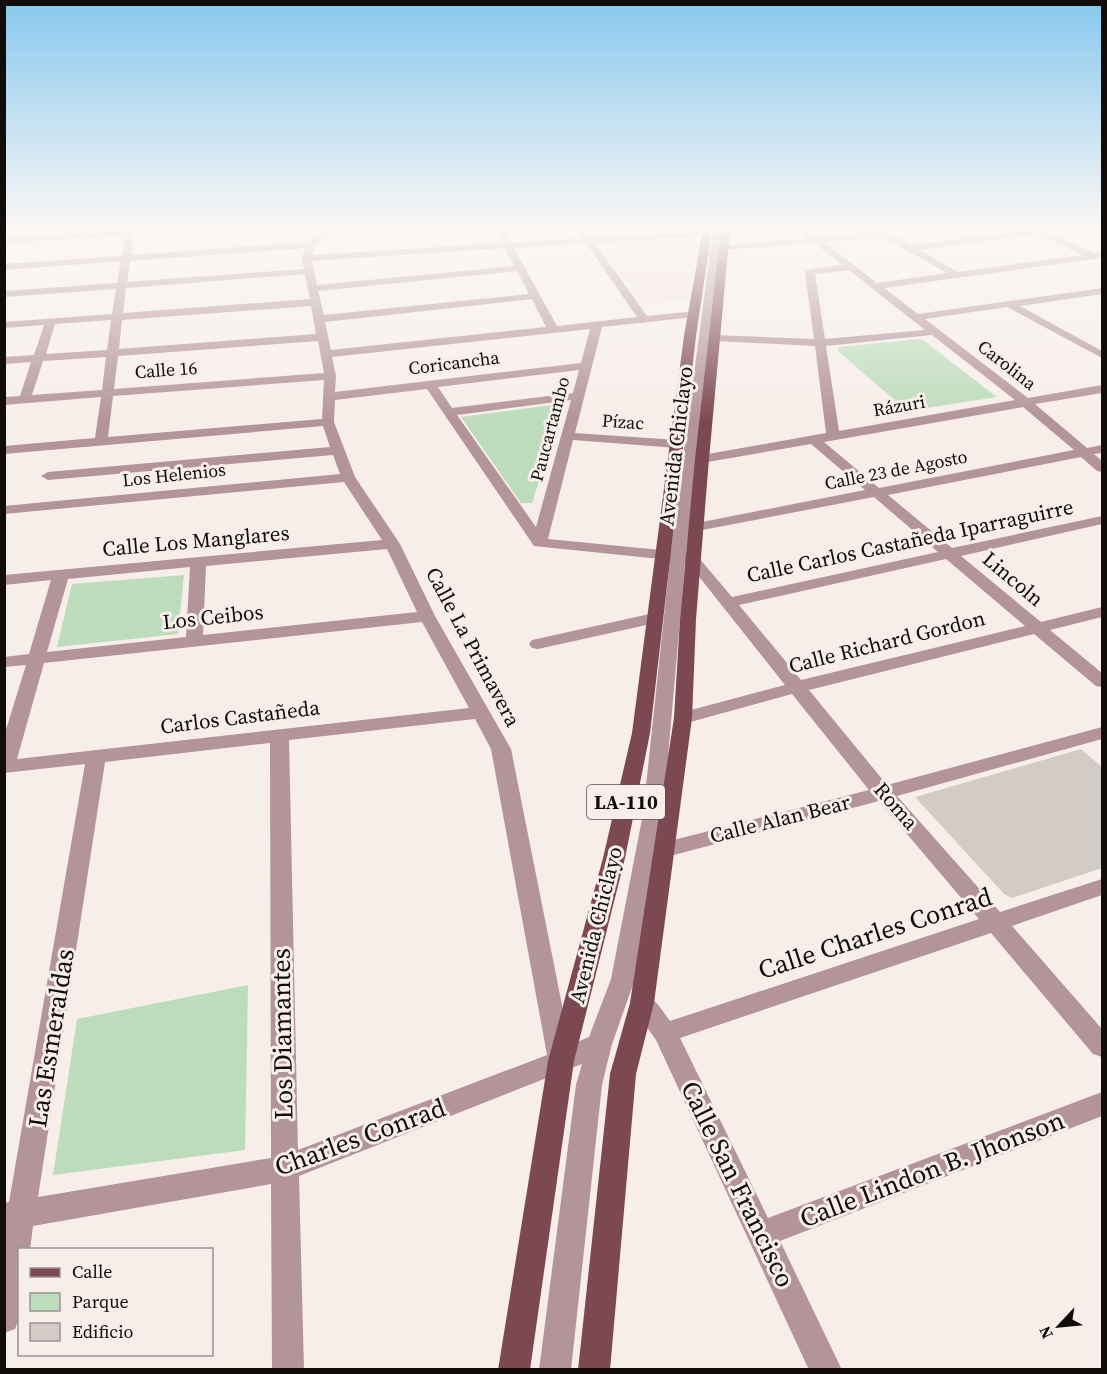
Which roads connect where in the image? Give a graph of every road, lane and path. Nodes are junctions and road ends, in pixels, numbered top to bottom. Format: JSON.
{"nodes":[{"id":1,"x":120,"y":293,"type":"edge"},
{"id":2,"x":315,"y":293,"type":"edge"},
{"id":3,"x":533,"y":293,"type":"edge"},
{"id":4,"x":626,"y":293,"type":"edge"},
{"id":5,"x":701,"y":293,"type":"edge"},
{"id":6,"x":710,"y":293,"type":"edge"},
{"id":7,"x":716,"y":293,"type":"edge"},
{"id":8,"x":812,"y":293,"type":"edge"},
{"id":9,"x":884,"y":293,"type":"edge"},
{"id":10,"x":1088,"y":293,"type":"edge"},
{"id":11,"x":1082,"y":294,"type":"junction"},
{"id":12,"x":535,"y":296,"type":"junction"},
{"id":13,"x":316,"y":302,"type":"junction"},
{"id":14,"x":1008,"y":304,"type":"junction"},
{"id":15,"x":1102,"y":304,"type":"edge"},
{"id":16,"x":695,"y":314,"type":"junction"},
{"id":17,"x":117,"y":316,"type":"junction"},
{"id":18,"x":916,"y":317,"type":"junction"},
{"id":19,"x":320,"y":319,"type":"junction"},
{"id":20,"x":644,"y":319,"type":"junction"},
{"id":21,"x":51,"y":321,"type":"junction"},
{"id":22,"x":597,"y":324,"type":"junction"},
{"id":23,"x":4,"y":325,"type":"edge"},
{"id":24,"x":553,"y":329,"type":"junction"},
{"id":25,"x":934,"y":332,"type":"junction"},
{"id":26,"x":323,"y":337,"type":"junction"},
{"id":27,"x":716,"y":338,"type":"junction"},
{"id":28,"x":818,"y":343,"type":"junction"},
{"id":29,"x":112,"y":353,"type":"junction"},
{"id":30,"x":326,"y":354,"type":"junction"},
{"id":31,"x":1102,"y":355,"type":"edge"},
{"id":32,"x":37,"y":359,"type":"junction"},
{"id":33,"x":4,"y":361,"type":"edge"},
{"id":34,"x":585,"y":366,"type":"junction"},
{"id":35,"x":330,"y":376,"type":"junction"},
{"id":36,"x":430,"y":384,"type":"junction"},
{"id":37,"x":1102,"y":389,"type":"edge"},
{"id":38,"x":107,"y":393,"type":"junction"},
{"id":39,"x":577,"y":396,"type":"junction"},
{"id":40,"x":328,"y":397,"type":"junction"},
{"id":41,"x":25,"y":399,"type":"junction"},
{"id":42,"x":4,"y":401,"type":"edge"},
{"id":43,"x":1025,"y":402,"type":"junction"},
{"id":44,"x":448,"y":412,"type":"junction"},
{"id":45,"x":328,"y":422,"type":"junction"},
{"id":46,"x":566,"y":436,"type":"junction"},
{"id":47,"x":833,"y":436,"type":"junction"},
{"id":48,"x":813,"y":439,"type":"junction"},
{"id":49,"x":101,"y":441,"type":"junction"},
{"id":50,"x":677,"y":444,"type":"junction"},
{"id":51,"x":1102,"y":449,"type":"edge"},
{"id":52,"x":4,"y":450,"type":"edge"},
{"id":53,"x":340,"y":450,"type":"junction"},
{"id":54,"x":1084,"y":452,"type":"junction"},
{"id":55,"x":702,"y":459,"type":"junction"},
{"id":56,"x":1102,"y":468,"type":"edge"},
{"id":57,"x":48,"y":476,"type":"dead end"},
{"id":58,"x":348,"y":477,"type":"junction"},
{"id":59,"x":877,"y":492,"type":"junction"},
{"id":60,"x":4,"y":510,"type":"edge"},
{"id":61,"x":1102,"y":520,"type":"edge"},
{"id":62,"x":697,"y":527,"type":"junction"},
{"id":63,"x":539,"y":543,"type":"junction"},
{"id":64,"x":392,"y":544,"type":"junction"},
{"id":65,"x":951,"y":555,"type":"junction"},
{"id":66,"x":678,"y":557,"type":"junction"},
{"id":67,"x":198,"y":562,"type":"junction"},
{"id":68,"x":61,"y":574,"type":"junction"},
{"id":69,"x":4,"y":580,"type":"edge"},
{"id":70,"x":726,"y":603,"type":"junction"},
{"id":71,"x":1102,"y":612,"type":"edge"},
{"id":72,"x":427,"y":616,"type":"junction"},
{"id":73,"x":654,"y":618,"type":"junction"},
{"id":74,"x":1038,"y":628,"type":"junction"},
{"id":75,"x":194,"y":641,"type":"junction"},
{"id":76,"x":538,"y":644,"type":"dead end"},
{"id":77,"x":37,"y":658,"type":"junction"},
{"id":78,"x":4,"y":662,"type":"edge"},
{"id":79,"x":1102,"y":682,"type":"edge"},
{"id":80,"x":797,"y":687,"type":"junction"},
{"id":81,"x":481,"y":712,"type":"junction"},
{"id":82,"x":683,"y":718,"type":"junction"},
{"id":83,"x":1102,"y":733,"type":"edge"},
{"id":84,"x":279,"y":735,"type":"junction"},
{"id":85,"x":96,"y":758,"type":"junction"},
{"id":86,"x":5,"y":767,"type":"edge"},
{"id":87,"x":884,"y":793,"type":"junction"},
{"id":88,"x":666,"y":849,"type":"junction"},
{"id":89,"x":1102,"y":887,"type":"edge"},
{"id":90,"x":997,"y":922,"type":"junction"},
{"id":91,"x":642,"y":1003,"type":"junction"},
{"id":92,"x":665,"y":1033,"type":"junction"},
{"id":93,"x":599,"y":1044,"type":"junction"},
{"id":94,"x":1102,"y":1046,"type":"edge"},
{"id":95,"x":561,"y":1061,"type":"junction"},
{"id":96,"x":1102,"y":1104,"type":"edge"},
{"id":97,"x":284,"y":1169,"type":"junction"},
{"id":98,"x":13,"y":1216,"type":"edge"},
{"id":99,"x":762,"y":1234,"type":"junction"},
{"id":100,"x":4,"y":1318,"type":"edge"},
{"id":101,"x":288,"y":1370,"type":"edge"},
{"id":102,"x":514,"y":1370,"type":"edge"},
{"id":103,"x":555,"y":1370,"type":"edge"},
{"id":104,"x":594,"y":1370,"type":"edge"},
{"id":105,"x":826,"y":1370,"type":"edge"}],
"edges":[{"from":1,"to":17,"type":"street"},
{"from":2,"to":13,"type":"street","name":"Calle La Primavera"},
{"from":3,"to":12,"type":"street"},
{"from":4,"to":20,"type":"street"},
{"from":5,"to":16,"type":"main road","name":"Avenida Chiclayo","number":"LA-110"},
{"from":6,"to":66,"type":"street","name":"Avenida Chiclayo"},
{"from":7,"to":27,"type":"main road","name":"Avenida Chiclayo","number":"LA-110"},
{"from":8,"to":28,"type":"street"},
{"from":9,"to":18,"type":"street","name":"Carolina"},
{"from":10,"to":11,"type":"street"},
{"from":11,"to":14,"type":"street"},
{"from":11,"to":15,"type":"street"},
{"from":12,"to":19,"type":"street"},
{"from":12,"to":24,"type":"street"},
{"from":13,"to":17,"type":"street"},
{"from":13,"to":19,"type":"street","name":"Calle La Primavera"},
{"from":14,"to":18,"type":"street"},
{"from":14,"to":31,"type":"street"},
{"from":16,"to":20,"type":"street"},
{"from":16,"to":50,"type":"main road","name":"Avenida Chiclayo","number":"LA-110"},
{"from":17,"to":21,"type":"street"},
{"from":17,"to":29,"type":"street"},
{"from":18,"to":25,"type":"street","name":"Carolina"},
{"from":19,"to":26,"type":"street","name":"Calle La Primavera"},
{"from":20,"to":22,"type":"street"},
{"from":21,"to":23,"type":"street"},
{"from":21,"to":32,"type":"street"},
{"from":22,"to":24,"type":"street"},
{"from":22,"to":34,"type":"street","name":"Paucartambo"},
{"from":24,"to":30,"type":"street"},
{"from":25,"to":28,"type":"street"},
{"from":25,"to":43,"type":"street","name":"Carolina"},
{"from":26,"to":29,"type":"street"},
{"from":26,"to":30,"type":"street","name":"Calle La Primavera"},
{"from":27,"to":28,"type":"street"},
{"from":27,"to":55,"type":"main road","name":"Avenida Chiclayo","number":"LA-110"},
{"from":28,"to":47,"type":"street"},
{"from":29,"to":32,"type":"street"},
{"from":29,"to":38,"type":"street"},
{"from":30,"to":35,"type":"street","name":"Calle La Primavera"},
{"from":32,"to":33,"type":"street"},
{"from":32,"to":41,"type":"street"},
{"from":34,"to":36,"type":"street","name":"Coricancha"},
{"from":34,"to":39,"type":"street","name":"Paucartambo"},
{"from":35,"to":38,"type":"street","name":"Calle 16"},
{"from":35,"to":40,"type":"street","name":"Calle La Primavera"},
{"from":36,"to":40,"type":"street","name":"Coricancha"},
{"from":36,"to":44,"type":"street"},
{"from":37,"to":43,"type":"street","name":"Rázuri"},
{"from":38,"to":41,"type":"street","name":"Calle 16"},
{"from":38,"to":49,"type":"street"},
{"from":39,"to":44,"type":"street"},
{"from":39,"to":46,"type":"street","name":"Paucartambo"},
{"from":40,"to":45,"type":"street","name":"Calle La Primavera"},
{"from":41,"to":42,"type":"street","name":"Calle 16"},
{"from":43,"to":47,"type":"street","name":"Rázuri"},
{"from":43,"to":54,"type":"street","name":"Carolina"},
{"from":44,"to":63,"type":"street"},
{"from":45,"to":49,"type":"street"},
{"from":45,"to":53,"type":"street","name":"Calle La Primavera"},
{"from":46,"to":50,"type":"street","name":"Pízac"},
{"from":46,"to":63,"type":"street","name":"Paucartambo"},
{"from":47,"to":48,"type":"street","name":"Rázuri"},
{"from":48,"to":55,"type":"street","name":"Rázuri"},
{"from":48,"to":59,"type":"street","name":"Lincoln"},
{"from":49,"to":52,"type":"street"},
{"from":50,"to":66,"type":"main road","name":"Avenida Chiclayo","number":"LA-110"},
{"from":51,"to":54,"type":"street","name":"Calle 23 de Agosto"},
{"from":53,"to":57,"type":"street"},
{"from":53,"to":58,"type":"street","name":"Calle La Primavera"},
{"from":54,"to":56,"type":"street","name":"Carolina"},
{"from":54,"to":59,"type":"street","name":"Calle 23 de Agosto"},
{"from":55,"to":62,"type":"main road","name":"Avenida Chiclayo","number":"LA-110"},
{"from":58,"to":60,"type":"street","name":"Los Helenios"},
{"from":58,"to":64,"type":"street","name":"Calle La Primavera"},
{"from":59,"to":62,"type":"street","name":"Calle 23 de Agosto"},
{"from":59,"to":65,"type":"street","name":"Lincoln"},
{"from":61,"to":65,"type":"street","name":"Calle Carlos Castañeda Iparraguirre"},
{"from":62,"to":66,"type":"main road","name":"Avenida Chiclayo","number":"LA-110"},
{"from":63,"to":66,"type":"street"},
{"from":64,"to":67,"type":"street","name":"Calle Los Manglares"},
{"from":64,"to":72,"type":"street","name":"Calle La Primavera"},
{"from":65,"to":70,"type":"street","name":"Calle Carlos Castañeda Iparraguirre"},
{"from":65,"to":74,"type":"street","name":"Lincoln"},
{"from":66,"to":70,"type":"street","name":"Roma"},
{"from":66,"to":73,"type":"main road","name":"Avenida Chiclayo","number":"LA-110"},
{"from":66,"to":82,"type":"main road","name":"Avenida Chiclayo","number":"LA-110"},
{"from":66,"to":93,"type":"street","name":"Avenida Chiclayo"},
{"from":67,"to":68,"type":"street","name":"Calle Los Manglares"},
{"from":67,"to":75,"type":"street"},
{"from":68,"to":69,"type":"street","name":"Calle Los Manglares"},
{"from":68,"to":77,"type":"street"},
{"from":70,"to":80,"type":"street","name":"Roma"},
{"from":71,"to":74,"type":"street","name":"Calle Richard Gordon"},
{"from":72,"to":75,"type":"street","name":"Los Ceibos"},
{"from":72,"to":81,"type":"street","name":"Calle La Primavera"},
{"from":73,"to":76,"type":"street"},
{"from":73,"to":95,"type":"main road","name":"Avenida Chiclayo","number":"LA-110"},
{"from":74,"to":79,"type":"street","name":"Lincoln"},
{"from":74,"to":80,"type":"street","name":"Calle Richard Gordon"},
{"from":75,"to":77,"type":"street","name":"Los Ceibos"},
{"from":77,"to":78,"type":"street","name":"Los Ceibos"},
{"from":77,"to":86,"type":"street"},
{"from":80,"to":82,"type":"street","name":"Calle Richard Gordon"},
{"from":80,"to":87,"type":"street","name":"Roma"},
{"from":81,"to":84,"type":"street","name":"Carlos Castañeda"},
{"from":81,"to":95,"type":"street","name":"Calle La Primavera"},
{"from":82,"to":88,"type":"main road","name":"Avenida Chiclayo","number":"LA-110"},
{"from":83,"to":87,"type":"street","name":"Calle Alan Bear"},
{"from":84,"to":85,"type":"street","name":"Carlos Castañeda"},
{"from":84,"to":97,"type":"street","name":"Los Diamantes"},
{"from":85,"to":86,"type":"street","name":"Carlos Castañeda"},
{"from":85,"to":98,"type":"street","name":"Las Esmeraldas"},
{"from":87,"to":88,"type":"street","name":"Calle Alan Bear"},
{"from":87,"to":90,"type":"street","name":"Roma"},
{"from":88,"to":91,"type":"main road","name":"Avenida Chiclayo","number":"LA-110"},
{"from":89,"to":90,"type":"street","name":"Calle Charles Conrad"},
{"from":90,"to":92,"type":"street","name":"Calle Charles Conrad"},
{"from":90,"to":94,"type":"street","name":"Roma"},
{"from":91,"to":92,"type":"street","name":"Calle San Francisco"},
{"from":91,"to":104,"type":"main road","name":"Avenida Chiclayo","number":"LA-110"},
{"from":92,"to":99,"type":"street","name":"Calle San Francisco"},
{"from":93,"to":95,"type":"street","name":"Charles Conrad"},
{"from":93,"to":103,"type":"street","name":"Avenida Chiclayo"},
{"from":95,"to":97,"type":"street","name":"Charles Conrad"},
{"from":95,"to":102,"type":"main road","name":"Avenida Chiclayo","number":"LA-110"},
{"from":96,"to":99,"type":"street","name":"Calle Lindon B. Jhonson"},
{"from":97,"to":98,"type":"street","name":"Charles Conrad"},
{"from":97,"to":101,"type":"street","name":"Los Diamantes"},
{"from":98,"to":100,"type":"street","name":"Las Esmeraldas"},
{"from":99,"to":105,"type":"street","name":"Calle San Francisco"}]}
